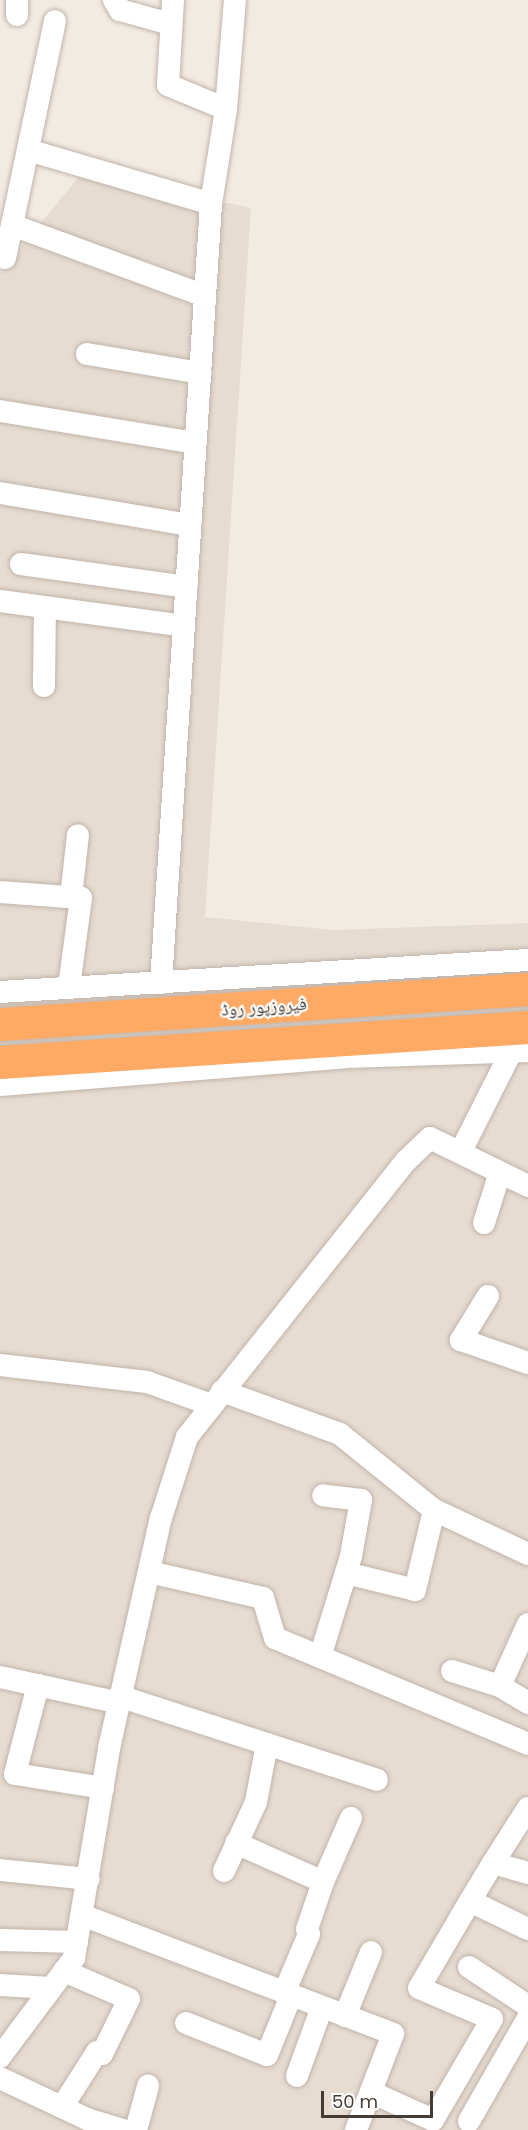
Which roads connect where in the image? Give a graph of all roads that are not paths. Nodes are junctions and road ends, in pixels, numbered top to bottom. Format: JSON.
{"nodes":[{"id":1,"x":114,"y":0,"type":"edge"},
{"id":2,"x":173,"y":0,"type":"edge"},
{"id":3,"x":236,"y":0,"type":"edge"},
{"id":4,"x":55,"y":21,"type":"dead end"},
{"id":5,"x":170,"y":24,"type":"junction"},
{"id":6,"x":226,"y":109,"type":"junction"},
{"id":7,"x":28,"y":150,"type":"junction"},
{"id":8,"x":211,"y":204,"type":"junction"},
{"id":9,"x":12,"y":225,"type":"junction"},
{"id":10,"x":5,"y":258,"type":"dead end"},
{"id":11,"x":205,"y":296,"type":"junction"},
{"id":12,"x":87,"y":354,"type":"dead end"},
{"id":13,"x":200,"y":373,"type":"junction"},
{"id":14,"x":0,"y":411,"type":"edge"},
{"id":15,"x":195,"y":443,"type":"junction"},
{"id":16,"x":0,"y":493,"type":"edge"},
{"id":17,"x":190,"y":525,"type":"junction"},
{"id":18,"x":21,"y":564,"type":"dead end"},
{"id":19,"x":186,"y":587,"type":"junction"},
{"id":20,"x":0,"y":601,"type":"edge"},
{"id":21,"x":45,"y":607,"type":"junction"},
{"id":22,"x":184,"y":626,"type":"junction"},
{"id":23,"x":44,"y":686,"type":"dead end"},
{"id":24,"x":78,"y":835,"type":"dead end"},
{"id":25,"x":0,"y":892,"type":"edge"},
{"id":26,"x":71,"y":897,"type":"junction"},
{"id":27,"x":528,"y":960,"type":"edge"},
{"id":28,"x":161,"y":983,"type":"junction"},
{"id":29,"x":69,"y":987,"type":"junction"},
{"id":30,"x":528,"y":989,"type":"edge"},
{"id":31,"x":0,"y":992,"type":"edge"},
{"id":32,"x":0,"y":1024,"type":"edge"},
{"id":33,"x":522,"y":1043,"type":"edge"},
{"id":34,"x":14,"y":1072,"type":"edge"},
{"id":35,"x":461,"y":1151,"type":"junction"},
{"id":36,"x":500,"y":1172,"type":"junction"},
{"id":37,"x":528,"y":1186,"type":"edge"},
{"id":38,"x":484,"y":1223,"type":"dead end"},
{"id":39,"x":488,"y":1296,"type":"dead end"},
{"id":40,"x":528,"y":1363,"type":"edge"},
{"id":41,"x":0,"y":1365,"type":"edge"},
{"id":42,"x":217,"y":1398,"type":"junction"},
{"id":43,"x":323,"y":1495,"type":"dead end"},
{"id":44,"x":434,"y":1510,"type":"junction"},
{"id":45,"x":528,"y":1554,"type":"edge"},
{"id":46,"x":149,"y":1572,"type":"junction"},
{"id":47,"x":346,"y":1573,"type":"junction"},
{"id":48,"x":528,"y":1624,"type":"edge"},
{"id":49,"x":320,"y":1657,"type":"junction"},
{"id":50,"x":452,"y":1671,"type":"dead end"},
{"id":51,"x":0,"y":1677,"type":"edge"},
{"id":52,"x":38,"y":1685,"type":"junction"},
{"id":53,"x":500,"y":1686,"type":"junction"},
{"id":54,"x":121,"y":1700,"type":"junction"},
{"id":55,"x":528,"y":1703,"type":"edge"},
{"id":56,"x":267,"y":1744,"type":"junction"},
{"id":57,"x":528,"y":1744,"type":"edge"},
{"id":58,"x":8,"y":1772,"type":"edge"},
{"id":59,"x":376,"y":1780,"type":"dead end"},
{"id":60,"x":103,"y":1788,"type":"junction"},
{"id":61,"x":528,"y":1808,"type":"edge"},
{"id":62,"x":351,"y":1818,"type":"dead end"},
{"id":63,"x":236,"y":1843,"type":"junction"},
{"id":64,"x":493,"y":1863,"type":"junction"},
{"id":65,"x":0,"y":1870,"type":"edge"},
{"id":66,"x":224,"y":1870,"type":"dead end"},
{"id":67,"x":528,"y":1873,"type":"edge"},
{"id":68,"x":89,"y":1879,"type":"junction"},
{"id":69,"x":323,"y":1882,"type":"junction"},
{"id":70,"x":470,"y":1901,"type":"junction"},
{"id":71,"x":82,"y":1915,"type":"junction"},
{"id":72,"x":528,"y":1929,"type":"edge"},
{"id":73,"x":0,"y":1940,"type":"edge"},
{"id":74,"x":77,"y":1942,"type":"junction"},
{"id":75,"x":371,"y":1952,"type":"dead end"},
{"id":76,"x":469,"y":1967,"type":"dead end"},
{"id":77,"x":58,"y":1979,"type":"junction"},
{"id":78,"x":0,"y":1986,"type":"edge"},
{"id":79,"x":288,"y":1994,"type":"junction"},
{"id":80,"x":528,"y":2006,"type":"edge"},
{"id":81,"x":322,"y":2007,"type":"junction"},
{"id":82,"x":345,"y":2016,"type":"junction"},
{"id":83,"x":528,"y":2018,"type":"edge"},
{"id":84,"x":186,"y":2023,"type":"dead end"},
{"id":85,"x":0,"y":2057,"type":"edge"},
{"id":86,"x":297,"y":2076,"type":"dead end"},
{"id":87,"x":0,"y":2078,"type":"edge"},
{"id":88,"x":148,"y":2086,"type":"dead end"},
{"id":89,"x":371,"y":2092,"type":"junction"},
{"id":90,"x":62,"y":2107,"type":"junction"},
{"id":91,"x":470,"y":2121,"type":"dead end"},
{"id":92,"x":84,"y":2125,"type":"edge"},
{"id":93,"x":361,"y":2128,"type":"edge"},
{"id":94,"x":124,"y":2130,"type":"edge"},
{"id":95,"x":136,"y":2130,"type":"edge"}],
"edges":[{"from":1,"to":5,"type":"street"},
{"from":2,"to":5,"type":"street"},
{"from":3,"to":6,"type":"street"},
{"from":4,"to":7,"type":"street"},
{"from":5,"to":6,"type":"street"},
{"from":6,"to":8,"type":"street"},
{"from":7,"to":8,"type":"street"},
{"from":7,"to":9,"type":"street"},
{"from":8,"to":11,"type":"street"},
{"from":9,"to":10,"type":"street"},
{"from":9,"to":11,"type":"street"},
{"from":11,"to":13,"type":"street"},
{"from":12,"to":13,"type":"street"},
{"from":13,"to":15,"type":"street"},
{"from":14,"to":15,"type":"street"},
{"from":15,"to":17,"type":"street"},
{"from":16,"to":17,"type":"street"},
{"from":17,"to":19,"type":"street"},
{"from":18,"to":19,"type":"street"},
{"from":19,"to":22,"type":"street"},
{"from":20,"to":21,"type":"street"},
{"from":21,"to":22,"type":"street"},
{"from":21,"to":23,"type":"street"},
{"from":22,"to":28,"type":"street"},
{"from":24,"to":26,"type":"street"},
{"from":25,"to":26,"type":"street"},
{"from":26,"to":29,"type":"street"},
{"from":27,"to":28,"type":"street"},
{"from":28,"to":29,"type":"street"},
{"from":29,"to":31,"type":"street"},
{"from":30,"to":32,"type":"highway","name":"فیروزپور روڈ"},
{"from":33,"to":34,"type":"highway"},
{"from":33,"to":35,"type":"street"},
{"from":35,"to":36,"type":"street"},
{"from":35,"to":42,"type":"street"},
{"from":36,"to":37,"type":"street"},
{"from":36,"to":38,"type":"street"},
{"from":39,"to":40,"type":"street"},
{"from":41,"to":42,"type":"street"},
{"from":42,"to":44,"type":"street"},
{"from":42,"to":46,"type":"street"},
{"from":43,"to":47,"type":"street"},
{"from":44,"to":45,"type":"street"},
{"from":44,"to":47,"type":"street"},
{"from":46,"to":49,"type":"street"},
{"from":46,"to":54,"type":"street"},
{"from":47,"to":49,"type":"street"},
{"from":48,"to":53,"type":"street"},
{"from":49,"to":57,"type":"street"},
{"from":50,"to":53,"type":"street"},
{"from":51,"to":52,"type":"street"},
{"from":52,"to":54,"type":"street"},
{"from":52,"to":58,"type":"street"},
{"from":53,"to":55,"type":"street"},
{"from":54,"to":56,"type":"street"},
{"from":54,"to":60,"type":"street"},
{"from":56,"to":59,"type":"street"},
{"from":56,"to":63,"type":"street"},
{"from":58,"to":60,"type":"street"},
{"from":60,"to":68,"type":"street"},
{"from":61,"to":64,"type":"street"},
{"from":62,"to":69,"type":"street"},
{"from":63,"to":66,"type":"street"},
{"from":63,"to":69,"type":"street"},
{"from":64,"to":67,"type":"street"},
{"from":64,"to":70,"type":"street"},
{"from":65,"to":68,"type":"street"},
{"from":68,"to":71,"type":"street"},
{"from":69,"to":79,"type":"street"},
{"from":70,"to":72,"type":"street"},
{"from":70,"to":89,"type":"street"},
{"from":71,"to":74,"type":"street"},
{"from":71,"to":79,"type":"street"},
{"from":73,"to":74,"type":"street"},
{"from":74,"to":77,"type":"street"},
{"from":75,"to":82,"type":"street"},
{"from":76,"to":80,"type":"street"},
{"from":77,"to":78,"type":"street"},
{"from":77,"to":85,"type":"street"},
{"from":77,"to":90,"type":"street"},
{"from":79,"to":81,"type":"street"},
{"from":79,"to":84,"type":"street"},
{"from":81,"to":82,"type":"street"},
{"from":81,"to":86,"type":"street"},
{"from":82,"to":89,"type":"street"},
{"from":83,"to":91,"type":"street"},
{"from":87,"to":90,"type":"street"},
{"from":88,"to":95,"type":"street"},
{"from":89,"to":93,"type":"street"},
{"from":90,"to":92,"type":"street"},
{"from":92,"to":94,"type":"street"}]}
